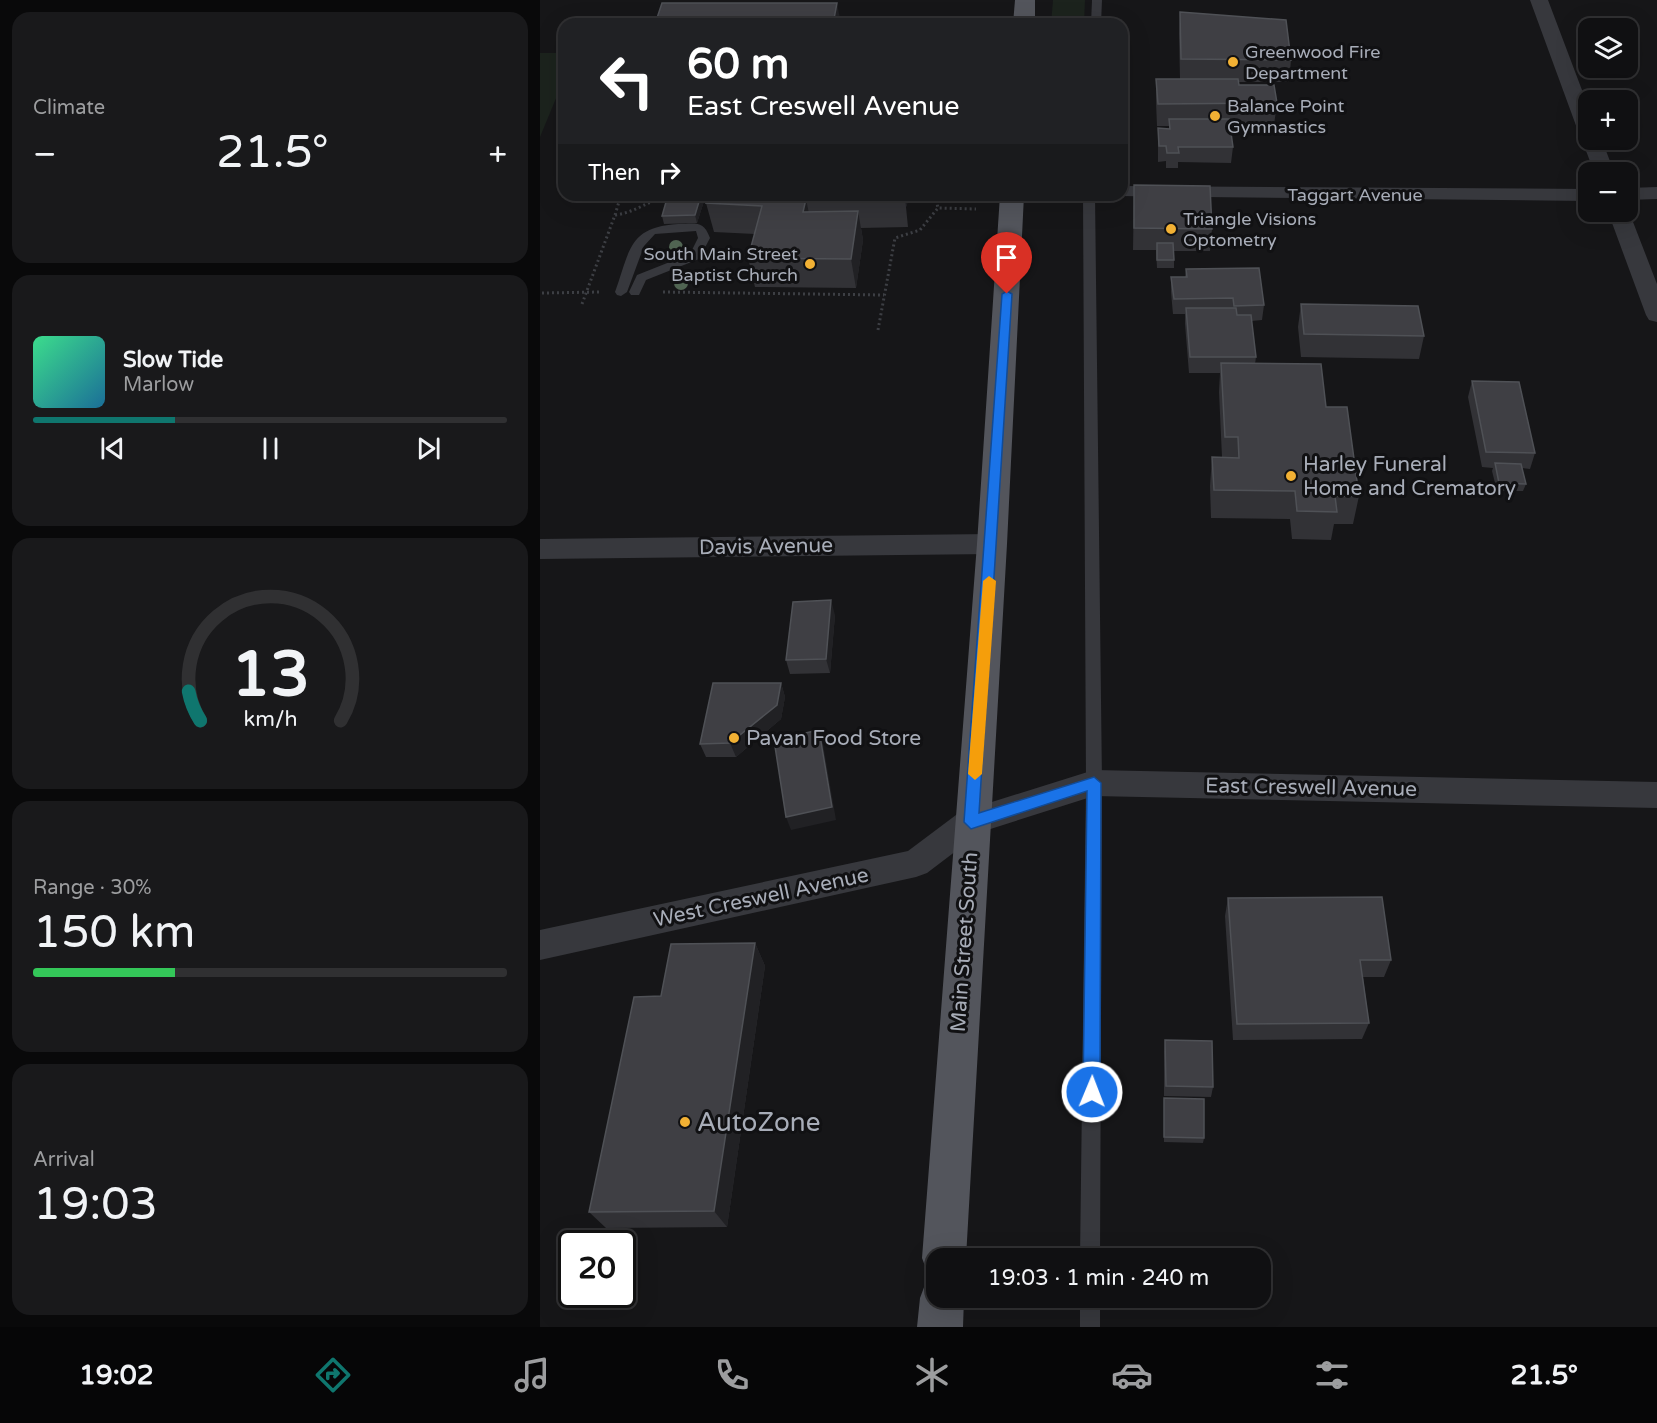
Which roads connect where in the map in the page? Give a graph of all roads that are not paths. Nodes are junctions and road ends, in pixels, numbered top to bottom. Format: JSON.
{"nodes":[{"id":1,"x":1026,"y":0,"type":"edge"},
{"id":2,"x":1097,"y":0,"type":"edge"},
{"id":3,"x":1539,"y":0,"type":"edge"},
{"id":4,"x":1024,"y":18,"type":"edge"},
{"id":5,"x":1096,"y":18,"type":"edge"},
{"id":6,"x":1578,"y":104,"type":"edge"},
{"id":7,"x":1128,"y":192,"type":"edge"},
{"id":8,"x":1657,"y":193,"type":"edge"},
{"id":9,"x":1638,"y":194,"type":"edge"},
{"id":10,"x":1578,"y":195,"type":"edge"},
{"id":11,"x":1012,"y":201,"type":"edge"},
{"id":12,"x":1089,"y":201,"type":"edge"},
{"id":13,"x":1622,"y":222,"type":"edge"},
{"id":14,"x":621,"y":292,"type":"road end"},
{"id":15,"x":635,"y":292,"type":"road end"},
{"id":16,"x":1657,"y":315,"type":"edge"},
{"id":17,"x":992,"y":544,"type":"junction"},
{"id":18,"x":540,"y":549,"type":"edge"},
{"id":19,"x":1094,"y":783,"type":"junction"},
{"id":20,"x":1657,"y":795,"type":"edge"},
{"id":21,"x":971,"y":822,"type":"junction"},
{"id":22,"x":540,"y":945,"type":"edge"},
{"id":23,"x":945,"y":1248,"type":"edge"},
{"id":24,"x":1090,"y":1248,"type":"edge"},
{"id":25,"x":941,"y":1308,"type":"edge"},
{"id":26,"x":1090,"y":1308,"type":"edge"},
{"id":27,"x":940,"y":1327,"type":"edge"},
{"id":28,"x":1090,"y":1327,"type":"edge"}],
"edges":[{"from":1,"to":4,"type":"main road"},
{"from":2,"to":5,"type":"lane"},
{"from":3,"to":6,"type":"street"},
{"from":7,"to":10,"type":"street","name":"Taggart Avenue"},
{"from":8,"to":9,"type":"street"},
{"from":11,"to":17,"type":"main road","name":"Main Street South"},
{"from":12,"to":19,"type":"lane"},
{"from":13,"to":16,"type":"street"},
{"from":14,"to":15,"type":"lane"},
{"from":17,"to":18,"type":"street","name":"Davis Avenue"},
{"from":17,"to":21,"type":"main road","name":"Main Street South"},
{"from":19,"to":20,"type":"street","name":"East Creswell Avenue"},
{"from":19,"to":21,"type":"street","name":"East Creswell Avenue"},
{"from":19,"to":24,"type":"lane"},
{"from":21,"to":22,"type":"street","name":"West Creswell Avenue"},
{"from":21,"to":23,"type":"main road","name":"Main Street South"},
{"from":25,"to":27,"type":"main road"},
{"from":26,"to":28,"type":"lane"}]}
